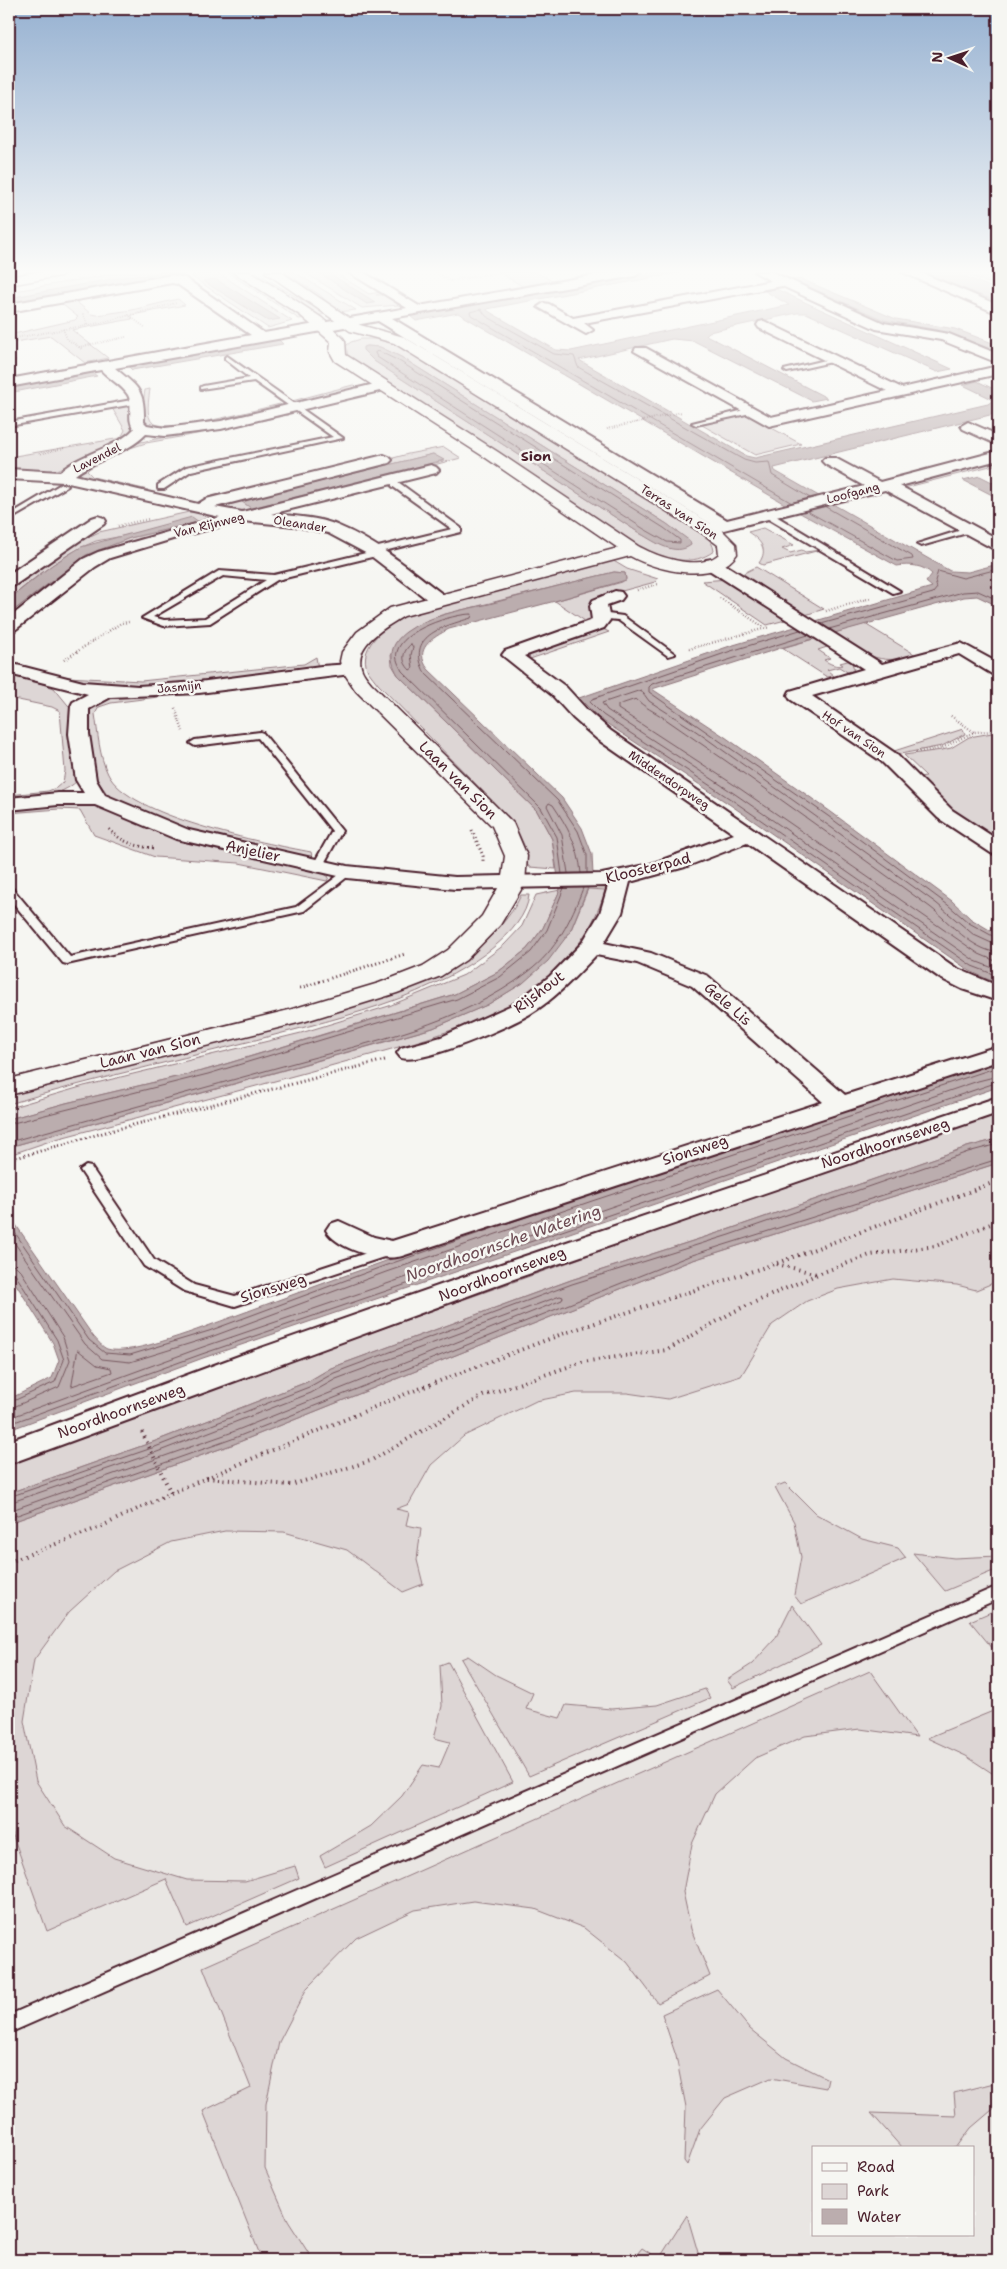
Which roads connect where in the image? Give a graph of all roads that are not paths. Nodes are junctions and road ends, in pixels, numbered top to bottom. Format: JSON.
{"nodes":[{"id":1,"x":38,"y":378,"type":"edge"},
{"id":2,"x":117,"y":378,"type":"edge"},
{"id":3,"x":371,"y":378,"type":"edge"},
{"id":4,"x":462,"y":378,"type":"edge"},
{"id":5,"x":481,"y":378,"type":"edge"},
{"id":6,"x":689,"y":378,"type":"edge"},
{"id":7,"x":871,"y":378,"type":"edge"},
{"id":8,"x":963,"y":378,"type":"edge"},
{"id":9,"x":254,"y":379,"type":"joint"},
{"id":10,"x":9,"y":383,"type":"edge"},
{"id":11,"x":383,"y":386,"type":"junction"},
{"id":12,"x":203,"y":388,"type":"dead end"},
{"id":13,"x":900,"y":392,"type":"junction"},
{"id":14,"x":138,"y":401,"type":"junction"},
{"id":15,"x":294,"y":408,"type":"junction"},
{"id":16,"x":748,"y":411,"type":"junction"},
{"id":17,"x":696,"y":422,"type":"dead end"},
{"id":18,"x":9,"y":424,"type":"edge"},
{"id":19,"x":968,"y":426,"type":"dead end"},
{"id":20,"x":142,"y":429,"type":"junction"},
{"id":21,"x":165,"y":432,"type":"junction"},
{"id":22,"x":131,"y":441,"type":"junction"},
{"id":23,"x":998,"y":441,"type":"edge"},
{"id":24,"x":998,"y":455,"type":"edge"},
{"id":25,"x":384,"y":460,"type":"dead end"},
{"id":26,"x":830,"y":461,"type":"dead end"},
{"id":27,"x":432,"y":470,"type":"dead end"},
{"id":28,"x":9,"y":474,"type":"edge"},
{"id":29,"x":64,"y":481,"type":"junction"},
{"id":30,"x":395,"y":484,"type":"dead end"},
{"id":31,"x":882,"y":486,"type":"junction"},
{"id":32,"x":161,"y":487,"type":"dead end"},
{"id":33,"x":200,"y":509,"type":"junction"},
{"id":34,"x":768,"y":515,"type":"junction"},
{"id":35,"x":244,"y":517,"type":"junction"},
{"id":36,"x":9,"y":518,"type":"edge"},
{"id":37,"x":98,"y":521,"type":"dead end"},
{"id":38,"x":724,"y":525,"type":"junction"},
{"id":39,"x":708,"y":529,"type":"junction"},
{"id":40,"x":971,"y":530,"type":"junction"},
{"id":41,"x":921,"y":544,"type":"dead end"},
{"id":42,"x":998,"y":545,"type":"edge"},
{"id":43,"x":632,"y":550,"type":"junction"},
{"id":44,"x":375,"y":552,"type":"junction"},
{"id":45,"x":712,"y":564,"type":"junction"},
{"id":46,"x":274,"y":578,"type":"junction"},
{"id":47,"x":9,"y":581,"type":"edge"},
{"id":48,"x":896,"y":591,"type":"dead end"},
{"id":49,"x":615,"y":596,"type":"road end"},
{"id":50,"x":438,"y":600,"type":"junction"},
{"id":51,"x":600,"y":616,"type":"junction"},
{"id":52,"x":9,"y":626,"type":"edge"},
{"id":53,"x":671,"y":654,"type":"dead end"},
{"id":54,"x":9,"y":668,"type":"edge"},
{"id":55,"x":351,"y":669,"type":"junction"},
{"id":56,"x":879,"y":670,"type":"junction"},
{"id":57,"x":998,"y":670,"type":"edge"},
{"id":58,"x":60,"y":684,"type":"junction"},
{"id":59,"x":108,"y":691,"type":"junction"},
{"id":60,"x":80,"y":706,"type":"junction"},
{"id":61,"x":195,"y":743,"type":"road end"},
{"id":62,"x":86,"y":780,"type":"junction"},
{"id":63,"x":58,"y":799,"type":"junction"},
{"id":64,"x":98,"y":799,"type":"junction"},
{"id":65,"x":9,"y":804,"type":"edge"},
{"id":66,"x":750,"y":835,"type":"junction"},
{"id":67,"x":998,"y":849,"type":"edge"},
{"id":68,"x":318,"y":865,"type":"junction"},
{"id":69,"x":347,"y":872,"type":"junction"},
{"id":70,"x":612,"y":879,"type":"junction"},
{"id":71,"x":513,"y":883,"type":"junction"},
{"id":72,"x":9,"y":891,"type":"edge"},
{"id":73,"x":592,"y":947,"type":"junction"},
{"id":74,"x":998,"y":994,"type":"edge"},
{"id":75,"x":409,"y":1053,"type":"road end"},
{"id":76,"x":998,"y":1053,"type":"edge"},
{"id":77,"x":9,"y":1087,"type":"edge"},
{"id":78,"x":841,"y":1104,"type":"junction"},
{"id":79,"x":998,"y":1105,"type":"edge"},
{"id":80,"x":86,"y":1170,"type":"dead end"},
{"id":81,"x":339,"y":1230,"type":"dead end"},
{"id":82,"x":393,"y":1250,"type":"junction"},
{"id":83,"x":9,"y":1453,"type":"edge"},
{"id":84,"x":998,"y":1592,"type":"edge"},
{"id":85,"x":9,"y":2024,"type":"edge"}],
"edges":[{"from":1,"to":10,"type":"street"},
{"from":2,"to":14,"type":"street"},
{"from":3,"to":11,"type":"street","name":"Terras van Sion"},
{"from":4,"to":39,"type":"street","name":"Terras van Sion"},
{"from":5,"to":38,"type":"street","name":"Terras van Sion"},
{"from":6,"to":16,"type":"street"},
{"from":7,"to":13,"type":"street"},
{"from":8,"to":13,"type":"street"},
{"from":9,"to":12,"type":"lane"},
{"from":9,"to":15,"type":"lane"},
{"from":11,"to":15,"type":"street","name":"Lavendel"},
{"from":11,"to":43,"type":"street","name":"Terras van Sion"},
{"from":13,"to":16,"type":"street"},
{"from":14,"to":18,"type":"lane"},
{"from":14,"to":20,"type":"street"},
{"from":15,"to":21,"type":"street","name":"Lavendel"},
{"from":15,"to":32,"type":"lane"},
{"from":16,"to":17,"type":"lane"},
{"from":19,"to":23,"type":"street"},
{"from":20,"to":21,"type":"street","name":"Lavendel"},
{"from":20,"to":22,"type":"street","name":"Lavendel"},
{"from":21,"to":22,"type":"street","name":"Lavendel"},
{"from":22,"to":29,"type":"street","name":"Lavendel"},
{"from":24,"to":31,"type":"street","name":"Loofgang"},
{"from":25,"to":33,"type":"street"},
{"from":26,"to":31,"type":"street"},
{"from":27,"to":35,"type":"street","name":"Van Rijnweg"},
{"from":28,"to":29,"type":"street","name":"Oleander"},
{"from":29,"to":33,"type":"street","name":"Oleander"},
{"from":29,"to":36,"type":"lane"},
{"from":30,"to":44,"type":"lane"},
{"from":31,"to":34,"type":"street","name":"Loofgang"},
{"from":31,"to":40,"type":"street"},
{"from":33,"to":35,"type":"street","name":"Oleander"},
{"from":34,"to":38,"type":"street","name":"Loofgang"},
{"from":34,"to":48,"type":"lane"},
{"from":35,"to":44,"type":"street","name":"Oleander"},
{"from":35,"to":52,"type":"street","name":"Van Rijnweg"},
{"from":37,"to":47,"type":"street"},
{"from":38,"to":39,"type":"street","name":"Loofgang"},
{"from":39,"to":45,"type":"street","name":"Terras van Sion"},
{"from":40,"to":41,"type":"lane"},
{"from":40,"to":42,"type":"street"},
{"from":43,"to":45,"type":"street","name":"Terras van Sion"},
{"from":43,"to":50,"type":"street"},
{"from":44,"to":46,"type":"lane"},
{"from":44,"to":50,"type":"street","name":"Oleander"},
{"from":45,"to":56,"type":"street"},
{"from":46,"to":46,"type":"lane"},
{"from":49,"to":51,"type":"street"},
{"from":50,"to":55,"type":"street"},
{"from":51,"to":53,"type":"lane"},
{"from":51,"to":66,"type":"street","name":"Middendorpweg"},
{"from":54,"to":58,"type":"street","name":"Jasmijn"},
{"from":55,"to":59,"type":"street","name":"Jasmijn"},
{"from":55,"to":71,"type":"street","name":"Laan van Sion"},
{"from":56,"to":57,"type":"street","name":"Hof van Sion"},
{"from":56,"to":67,"type":"street","name":"Hof van Sion"},
{"from":58,"to":59,"type":"street","name":"Jasmijn"},
{"from":58,"to":60,"type":"street"},
{"from":59,"to":60,"type":"street"},
{"from":60,"to":62,"type":"street"},
{"from":61,"to":68,"type":"lane"},
{"from":62,"to":63,"type":"street"},
{"from":62,"to":64,"type":"street"},
{"from":63,"to":64,"type":"street"},
{"from":63,"to":65,"type":"street"},
{"from":64,"to":68,"type":"street","name":"Anjelier"},
{"from":66,"to":70,"type":"street","name":"Kloosterpad"},
{"from":66,"to":74,"type":"street","name":"Middendorpweg"},
{"from":68,"to":69,"type":"street","name":"Anjelier"},
{"from":69,"to":71,"type":"street","name":"Anjelier"},
{"from":69,"to":72,"type":"lane"},
{"from":70,"to":71,"type":"street","name":"Kloosterpad"},
{"from":70,"to":73,"type":"street","name":"Rijshout"},
{"from":71,"to":77,"type":"street","name":"Laan van Sion"},
{"from":73,"to":75,"type":"street","name":"Rijshout"},
{"from":73,"to":78,"type":"street","name":"Gele Lis"},
{"from":76,"to":78,"type":"street","name":"Sionsweg"},
{"from":78,"to":82,"type":"street","name":"Sionsweg"},
{"from":79,"to":83,"type":"street","name":"Noordhoornseweg"},
{"from":80,"to":82,"type":"lane","name":"Sionsweg"},
{"from":81,"to":82,"type":"street","name":"Sionsweg"},
{"from":84,"to":85,"type":"lane"}]}
